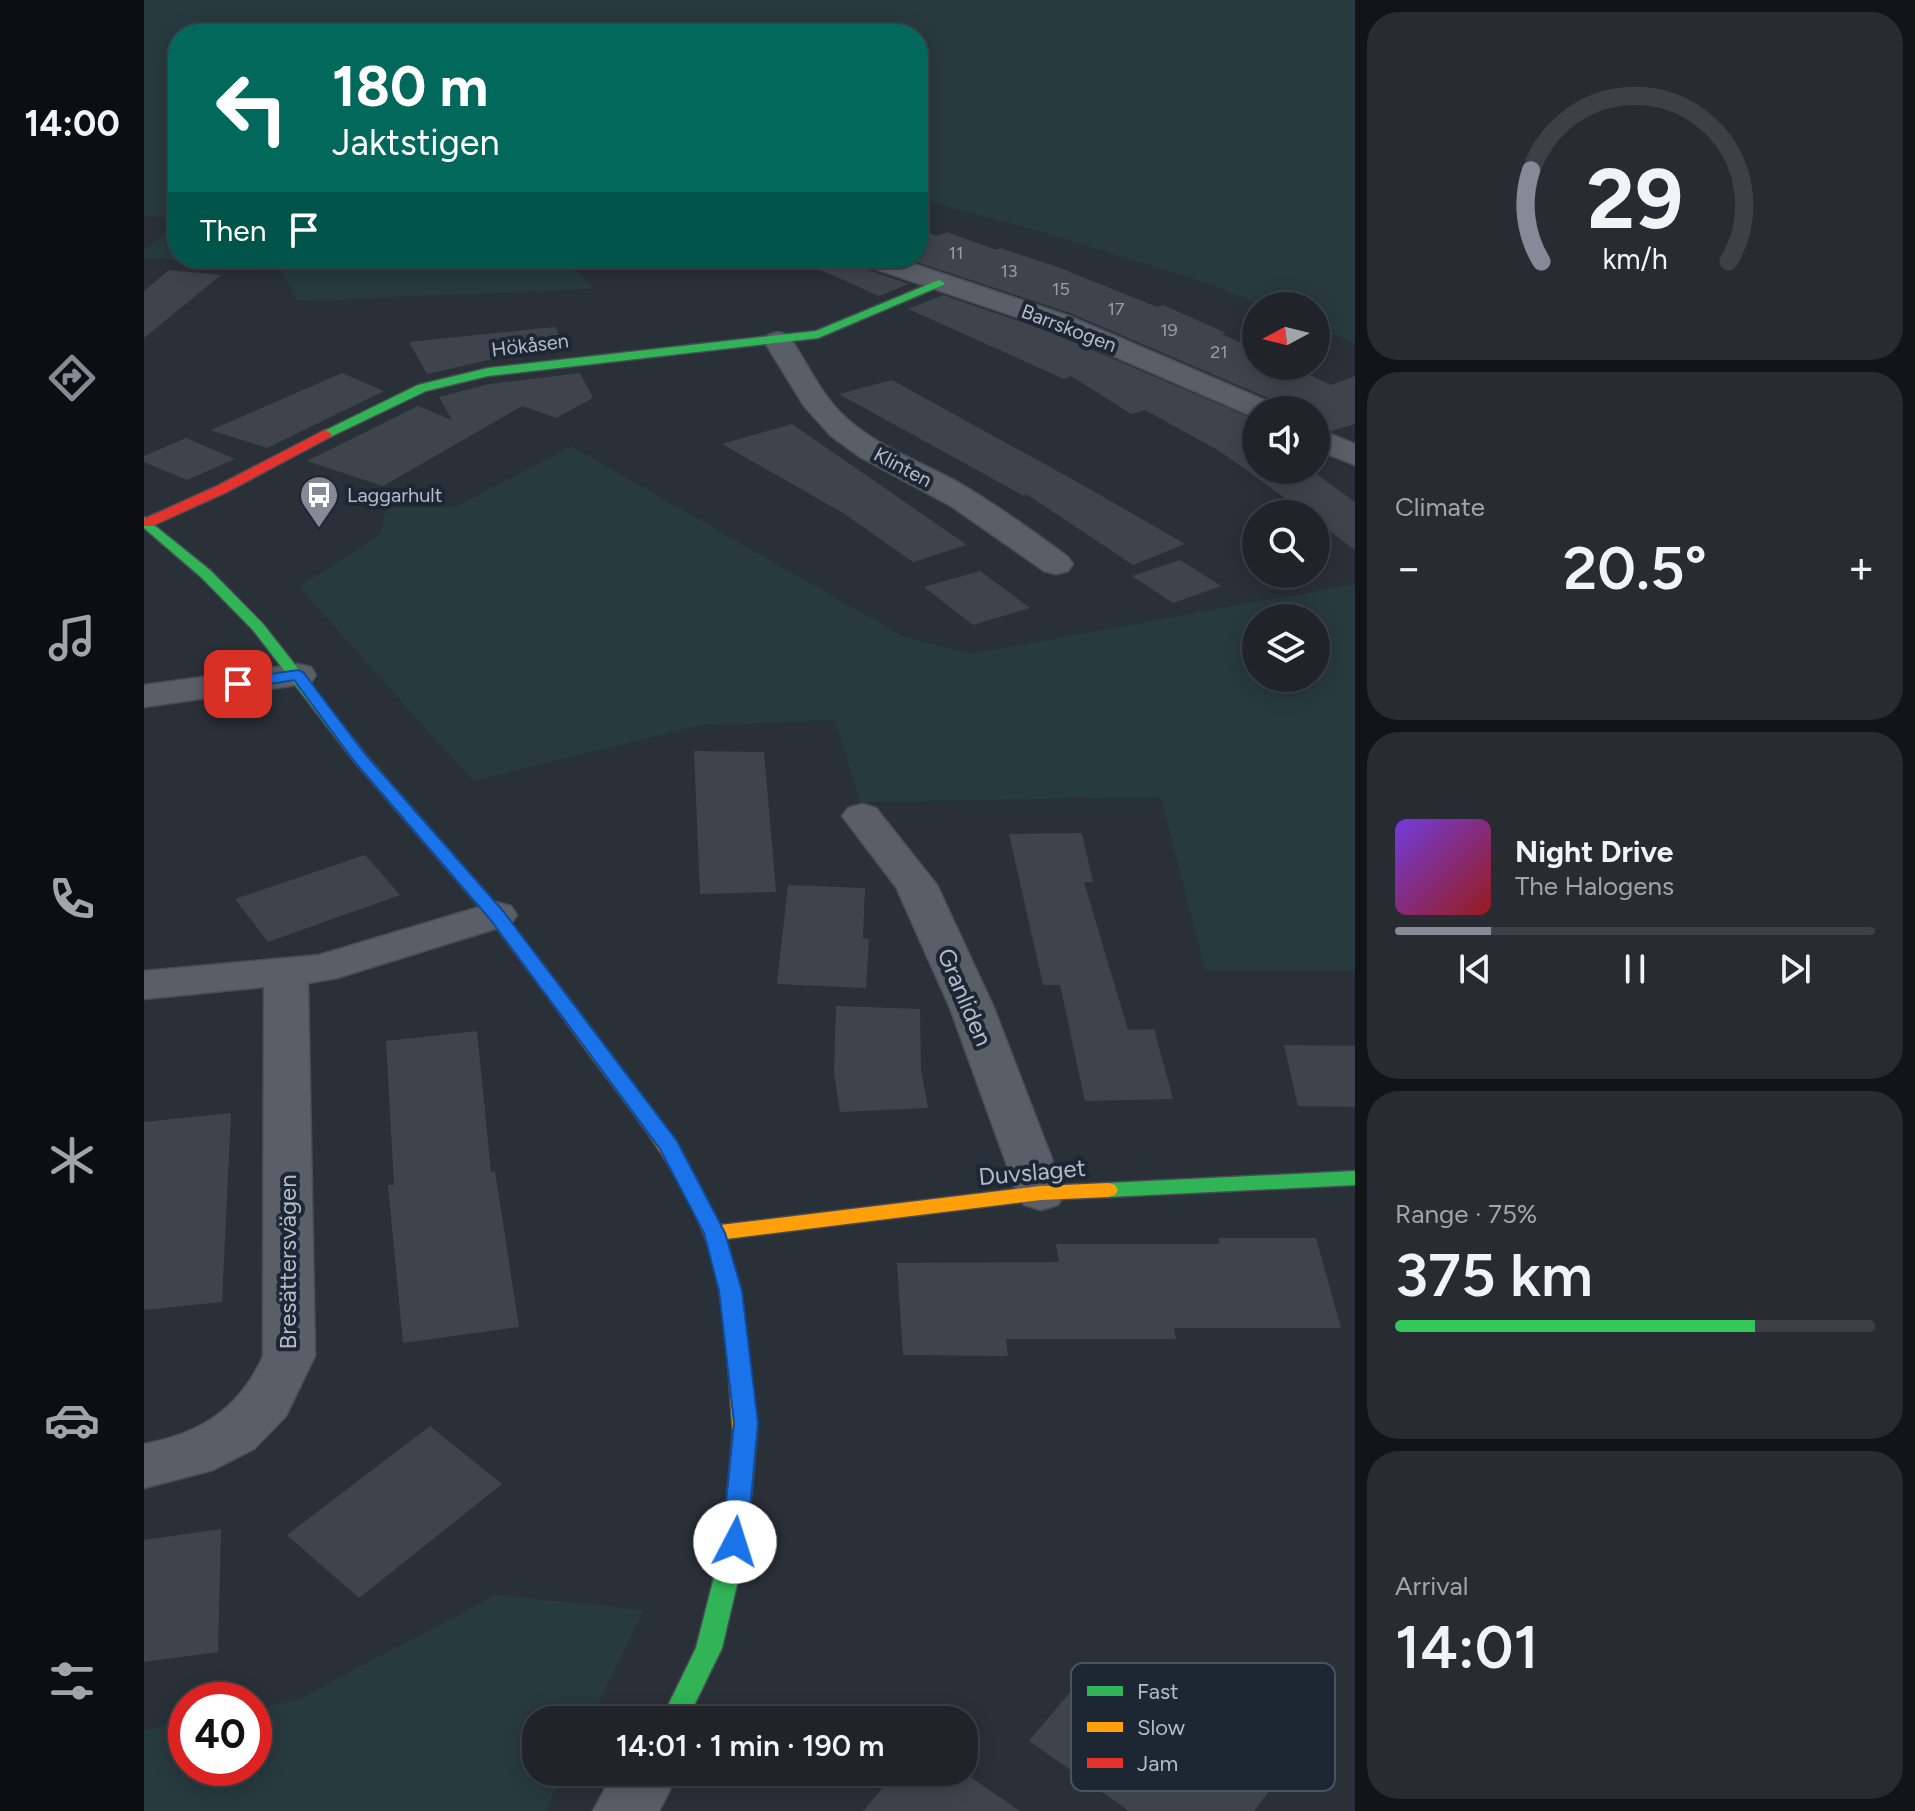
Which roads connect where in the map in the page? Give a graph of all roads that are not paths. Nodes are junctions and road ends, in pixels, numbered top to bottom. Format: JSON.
{"nodes":[{"id":1,"x":898,"y":268,"type":"edge"},
{"id":2,"x":939,"y":283,"type":"junction"},
{"id":3,"x":778,"y":341,"type":"junction"},
{"id":4,"x":1242,"y":401,"type":"edge"},
{"id":5,"x":1330,"y":444,"type":"edge"},
{"id":6,"x":1355,"y":456,"type":"edge"},
{"id":7,"x":146,"y":522,"type":"edge"},
{"id":8,"x":1056,"y":564,"type":"dead end"},
{"id":9,"x":298,"y":675,"type":"junction"},
{"id":10,"x":144,"y":696,"type":"edge"},
{"id":11,"x":862,"y":816,"type":"dead end"},
{"id":12,"x":496,"y":915,"type":"junction"},
{"id":13,"x":286,"y":973,"type":"junction"},
{"id":14,"x":144,"y":985,"type":"edge"},
{"id":15,"x":1355,"y":1178,"type":"edge"},
{"id":16,"x":1041,"y":1193,"type":"junction"},
{"id":17,"x":714,"y":1233,"type":"junction"},
{"id":18,"x":144,"y":1466,"type":"edge"},
{"id":19,"x":681,"y":1706,"type":"edge"},
{"id":20,"x":640,"y":1786,"type":"edge"},
{"id":21,"x":625,"y":1811,"type":"edge"}],
"edges":[{"from":1,"to":2,"type":"street","name":"Barrskogen"},
{"from":2,"to":3,"type":"street","name":"Hökåsen"},
{"from":2,"to":4,"type":"street","name":"Barrskogen"},
{"from":3,"to":7,"type":"street","name":"Hökåsen"},
{"from":3,"to":8,"type":"street","name":"Klinten"},
{"from":5,"to":6,"type":"street"},
{"from":7,"to":9,"type":"street"},
{"from":9,"to":10,"type":"street"},
{"from":9,"to":12,"type":"street"},
{"from":11,"to":16,"type":"street","name":"Granliden"},
{"from":12,"to":13,"type":"street"},
{"from":12,"to":17,"type":"street"},
{"from":13,"to":14,"type":"street"},
{"from":13,"to":18,"type":"street","name":"Bresättersvägen"},
{"from":15,"to":16,"type":"street","name":"Duvslaget"},
{"from":16,"to":17,"type":"street","name":"Duvslaget"},
{"from":17,"to":19,"type":"street"},
{"from":20,"to":21,"type":"street"}]}
